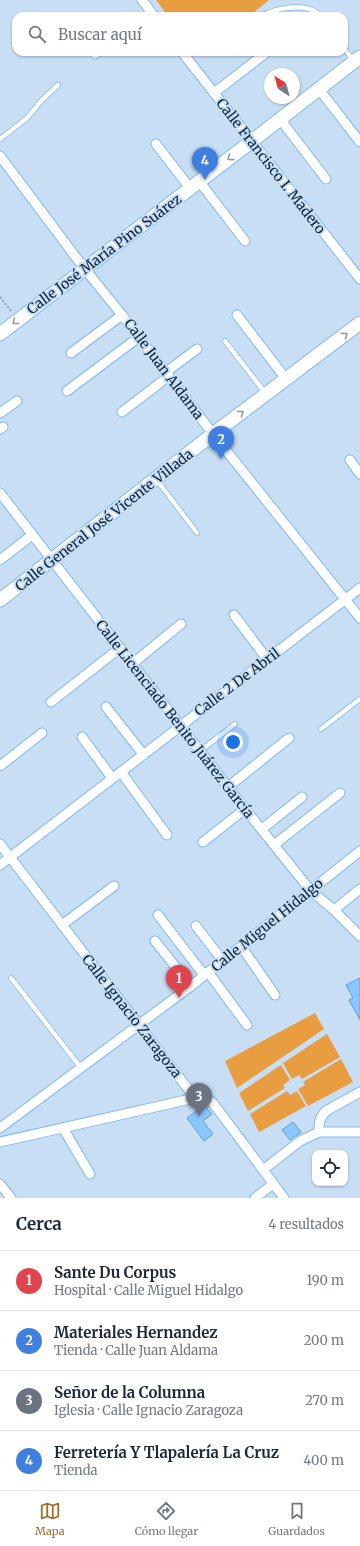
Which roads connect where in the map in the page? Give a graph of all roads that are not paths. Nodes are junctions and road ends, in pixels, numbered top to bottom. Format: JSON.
{"nodes":[{"id":1,"x":142,"y":0,"type":"edge"},
{"id":2,"x":149,"y":12,"type":"edge"},
{"id":3,"x":270,"y":12,"type":"edge"},
{"id":4,"x":315,"y":12,"type":"edge"},
{"id":5,"x":348,"y":51,"type":"edge"},
{"id":6,"x":185,"y":56,"type":"edge"},
{"id":7,"x":262,"y":56,"type":"edge"},
{"id":8,"x":357,"y":59,"type":"edge"},
{"id":9,"x":58,"y":85,"type":"dead end"},
{"id":10,"x":319,"y":89,"type":"junction"},
{"id":11,"x":214,"y":93,"type":"junction"},
{"id":12,"x":280,"y":119,"type":"junction"},
{"id":13,"x":0,"y":139,"type":"edge"},
{"id":14,"x":252,"y":141,"type":"junction"},
{"id":15,"x":360,"y":142,"type":"edge"},
{"id":16,"x":156,"y":144,"type":"dead end"},
{"id":17,"x":0,"y":156,"type":"edge"},
{"id":18,"x":326,"y":179,"type":"dead end"},
{"id":19,"x":194,"y":185,"type":"junction"},
{"id":20,"x":245,"y":241,"type":"dead end"},
{"id":21,"x":84,"y":268,"type":"junction"},
{"id":22,"x":360,"y":279,"type":"edge"},
{"id":23,"x":122,"y":315,"type":"junction"},
{"id":24,"x":237,"y":315,"type":"dead end"},
{"id":25,"x":360,"y":323,"type":"edge"},
{"id":26,"x":0,"y":334,"type":"edge"},
{"id":27,"x":139,"y":337,"type":"junction"},
{"id":28,"x":226,"y":341,"type":"dead end"},
{"id":29,"x":197,"y":349,"type":"dead end"},
{"id":30,"x":71,"y":353,"type":"dead end"},
{"id":31,"x":168,"y":374,"type":"junction"},
{"id":32,"x":286,"y":379,"type":"junction"},
{"id":33,"x":67,"y":391,"type":"dead end"},
{"id":34,"x":266,"y":394,"type":"junction"},
{"id":35,"x":17,"y":401,"type":"dead end"},
{"id":36,"x":122,"y":412,"type":"dead end"},
{"id":37,"x":0,"y":413,"type":"edge"},
{"id":38,"x":213,"y":434,"type":"junction"},
{"id":39,"x":350,"y":460,"type":"dead end"},
{"id":40,"x":360,"y":474,"type":"edge"},
{"id":41,"x":156,"y":479,"type":"junction"},
{"id":42,"x":0,"y":493,"type":"edge"},
{"id":43,"x":32,"y":534,"type":"junction"},
{"id":44,"x":197,"y":534,"type":"dead end"},
{"id":45,"x":0,"y":560,"type":"edge"},
{"id":46,"x":52,"y":561,"type":"junction"},
{"id":47,"x":360,"y":588,"type":"edge"},
{"id":48,"x":346,"y":599,"type":"junction"},
{"id":49,"x":0,"y":600,"type":"edge"},
{"id":50,"x":234,"y":615,"type":"dead end"},
{"id":51,"x":360,"y":618,"type":"edge"},
{"id":52,"x":181,"y":624,"type":"dead end"},
{"id":53,"x":120,"y":648,"type":"junction"},
{"id":54,"x":267,"y":659,"type":"junction"},
{"id":55,"x":132,"y":664,"type":"junction"},
{"id":56,"x":360,"y":699,"type":"edge"},
{"id":57,"x":51,"y":702,"type":"dead end"},
{"id":58,"x":106,"y":707,"type":"dead end"},
{"id":59,"x":235,"y":724,"type":"dead end"},
{"id":60,"x":180,"y":726,"type":"junction"},
{"id":61,"x":321,"y":729,"type":"dead end"},
{"id":62,"x":42,"y":733,"type":"dead end"},
{"id":63,"x":82,"y":737,"type":"dead end"},
{"id":64,"x":289,"y":738,"type":"dead end"},
{"id":65,"x":200,"y":751,"type":"junction"},
{"id":66,"x":143,"y":754,"type":"junction"},
{"id":67,"x":0,"y":766,"type":"edge"},
{"id":68,"x":121,"y":772,"type":"junction"},
{"id":69,"x":112,"y":778,"type":"junction"},
{"id":70,"x":228,"y":787,"type":"junction"},
{"id":71,"x":340,"y":794,"type":"dead end"},
{"id":72,"x":302,"y":797,"type":"dead end"},
{"id":73,"x":245,"y":809,"type":"junction"},
{"id":74,"x":262,"y":829,"type":"junction"},
{"id":75,"x":167,"y":835,"type":"dead end"},
{"id":76,"x":203,"y":842,"type":"dead end"},
{"id":77,"x":0,"y":844,"type":"edge"},
{"id":78,"x":274,"y":846,"type":"junction"},
{"id":79,"x":360,"y":851,"type":"edge"},
{"id":80,"x":10,"y":857,"type":"junction"},
{"id":81,"x":0,"y":865,"type":"edge"},
{"id":82,"x":114,"y":886,"type":"dead end"},
{"id":83,"x":360,"y":889,"type":"edge"},
{"id":84,"x":311,"y":891,"type":"junction"},
{"id":85,"x":334,"y":910,"type":"junction"},
{"id":86,"x":158,"y":915,"type":"dead end"},
{"id":87,"x":62,"y":925,"type":"junction"},
{"id":88,"x":196,"y":926,"type":"dead end"},
{"id":89,"x":360,"y":936,"type":"edge"},
{"id":90,"x":155,"y":941,"type":"dead end"},
{"id":91,"x":241,"y":946,"type":"junction"},
{"id":92,"x":223,"y":960,"type":"junction"},
{"id":93,"x":206,"y":974,"type":"junction"},
{"id":94,"x":11,"y":978,"type":"dead end"},
{"id":95,"x":191,"y":986,"type":"junction"},
{"id":96,"x":275,"y":995,"type":"dead end"},
{"id":97,"x":139,"y":1025,"type":"junction"},
{"id":98,"x":246,"y":1025,"type":"dead end"},
{"id":99,"x":81,"y":1068,"type":"junction"},
{"id":100,"x":360,"y":1092,"type":"edge"},
{"id":101,"x":195,"y":1098,"type":"junction"},
{"id":102,"x":0,"y":1128,"type":"edge"},
{"id":103,"x":63,"y":1128,"type":"junction"},
{"id":104,"x":319,"y":1132,"type":"junction"},
{"id":105,"x":360,"y":1132,"type":"edge"},
{"id":106,"x":0,"y":1142,"type":"edge"},
{"id":107,"x":262,"y":1170,"type":"junction"},
{"id":108,"x":90,"y":1174,"type":"dead end"},
{"id":109,"x":0,"y":1184,"type":"edge"},
{"id":110,"x":273,"y":1184,"type":"junction"},
{"id":111,"x":11,"y":1198,"type":"edge"},
{"id":112,"x":255,"y":1198,"type":"edge"},
{"id":113,"x":284,"y":1198,"type":"edge"}],
"edges":[{"from":1,"to":2,"type":"street"},
{"from":3,"to":4,"type":"lane"},
{"from":5,"to":8,"type":"lane"},
{"from":6,"to":11,"type":"street","name":"Calle Francisco I. Madero"},
{"from":7,"to":11,"type":"street"},
{"from":8,"to":10,"type":"main road","name":"Calle José María Pino Suárez"},
{"from":9,"to":13,"type":"lane"},
{"from":10,"to":12,"type":"main road","name":"Calle José María Pino Suárez"},
{"from":10,"to":15,"type":"street"},
{"from":11,"to":14,"type":"street","name":"Calle Francisco I. Madero"},
{"from":12,"to":14,"type":"main road","name":"Calle José María Pino Suárez"},
{"from":12,"to":18,"type":"street"},
{"from":14,"to":19,"type":"main road","name":"Calle José María Pino Suárez","one_way":true},
{"from":14,"to":22,"type":"street","name":"Calle Francisco I. Madero"},
{"from":16,"to":19,"type":"street"},
{"from":17,"to":21,"type":"street","name":"Calle Juan Aldama"},
{"from":19,"to":20,"type":"street"},
{"from":19,"to":21,"type":"main road","name":"Calle José María Pino Suárez"},
{"from":21,"to":23,"type":"street","name":"Calle Juan Aldama"},
{"from":21,"to":26,"type":"main road","name":"Calle José María Pino Suárez","one_way":true},
{"from":23,"to":27,"type":"street","name":"Calle Juan Aldama"},
{"from":23,"to":30,"type":"street"},
{"from":24,"to":32,"type":"street"},
{"from":32,"to":25,"type":"main road","name":"Calle General José Vicente Villada","one_way":true},
{"from":27,"to":31,"type":"street","name":"Calle Juan Aldama"},
{"from":27,"to":33,"type":"street"},
{"from":28,"to":34,"type":"lane"},
{"from":29,"to":31,"type":"street"},
{"from":31,"to":36,"type":"street"},
{"from":31,"to":38,"type":"street","name":"Calle Juan Aldama"},
{"from":32,"to":34,"type":"main road","name":"Calle General José Vicente Villada"},
{"from":38,"to":34,"type":"main road","name":"Calle General José Vicente Villada","one_way":true},
{"from":35,"to":37,"type":"street"},
{"from":38,"to":41,"type":"main road","name":"Calle General José Vicente Villada"},
{"from":38,"to":48,"type":"street","name":"Calle Juan Aldama"},
{"from":39,"to":40,"type":"street"},
{"from":41,"to":44,"type":"lane"},
{"from":41,"to":46,"type":"main road","name":"Calle General José Vicente Villada"},
{"from":42,"to":43,"type":"street","name":"Calle Licenciado Benito Juárez García"},
{"from":43,"to":45,"type":"street"},
{"from":43,"to":46,"type":"street","name":"Calle Licenciado Benito Juárez García"},
{"from":46,"to":49,"type":"main road","name":"Calle General José Vicente Villada"},
{"from":46,"to":53,"type":"street","name":"Calle Licenciado Benito Juárez García"},
{"from":47,"to":48,"type":"street","name":"Calle 2 De Abril"},
{"from":48,"to":51,"type":"street","name":"Calle Juan Aldama"},
{"from":48,"to":54,"type":"street","name":"Calle 2 De Abril"},
{"from":50,"to":54,"type":"street"},
{"from":52,"to":55,"type":"street"},
{"from":53,"to":55,"type":"street","name":"Calle Licenciado Benito Juárez García"},
{"from":53,"to":57,"type":"street"},
{"from":54,"to":60,"type":"street","name":"Calle 2 De Abril"},
{"from":55,"to":60,"type":"street","name":"Calle Licenciado Benito Juárez García"},
{"from":56,"to":61,"type":"lane"},
{"from":58,"to":66,"type":"street"},
{"from":59,"to":65,"type":"lane"},
{"from":60,"to":65,"type":"street","name":"Calle Licenciado Benito Juárez García"},
{"from":60,"to":66,"type":"street","name":"Calle 2 De Abril"},
{"from":62,"to":67,"type":"street"},
{"from":63,"to":69,"type":"street"},
{"from":64,"to":70,"type":"street"},
{"from":65,"to":70,"type":"street","name":"Calle Licenciado Benito Juárez García"},
{"from":66,"to":68,"type":"street","name":"Calle 2 De Abril"},
{"from":68,"to":69,"type":"street","name":"Calle 2 De Abril"},
{"from":68,"to":75,"type":"street"},
{"from":69,"to":80,"type":"street","name":"Calle 2 De Abril"},
{"from":70,"to":73,"type":"street","name":"Calle Licenciado Benito Juárez García"},
{"from":71,"to":78,"type":"street"},
{"from":72,"to":74,"type":"street"},
{"from":73,"to":74,"type":"street","name":"Calle Licenciado Benito Juárez García"},
{"from":73,"to":76,"type":"street"},
{"from":74,"to":78,"type":"street","name":"Calle Licenciado Benito Juárez García"},
{"from":77,"to":80,"type":"street","name":"Calle Ignacio Zaragoza"},
{"from":78,"to":84,"type":"street","name":"Calle Licenciado Benito Juárez García"},
{"from":79,"to":84,"type":"street","name":"Calle Miguel Hidalgo"},
{"from":80,"to":81,"type":"street","name":"Calle 2 De Abril"},
{"from":80,"to":87,"type":"street","name":"Calle Ignacio Zaragoza"},
{"from":82,"to":87,"type":"street"},
{"from":83,"to":85,"type":"street"},
{"from":84,"to":85,"type":"street","name":"Calle Licenciado Benito Juárez García"},
{"from":84,"to":91,"type":"street","name":"Calle Miguel Hidalgo"},
{"from":85,"to":89,"type":"street","name":"Calle Licenciado Benito Juárez García"},
{"from":86,"to":93,"type":"street"},
{"from":87,"to":97,"type":"street","name":"Calle Ignacio Zaragoza"},
{"from":88,"to":92,"type":"street"},
{"from":90,"to":95,"type":"street"},
{"from":91,"to":92,"type":"street","name":"Calle Miguel Hidalgo"},
{"from":91,"to":96,"type":"street"},
{"from":92,"to":93,"type":"street","name":"Calle Miguel Hidalgo"},
{"from":93,"to":95,"type":"street","name":"Calle Miguel Hidalgo"},
{"from":93,"to":98,"type":"street"},
{"from":94,"to":99,"type":"lane"},
{"from":95,"to":97,"type":"street","name":"Calle Miguel Hidalgo"},
{"from":97,"to":99,"type":"street","name":"Calle Miguel Hidalgo"},
{"from":97,"to":101,"type":"street","name":"Calle Ignacio Zaragoza"},
{"from":99,"to":102,"type":"street","name":"Calle Miguel Hidalgo"},
{"from":100,"to":104,"type":"street"},
{"from":101,"to":103,"type":"street"},
{"from":101,"to":107,"type":"street"},
{"from":103,"to":106,"type":"street"},
{"from":103,"to":108,"type":"street"},
{"from":104,"to":105,"type":"street"},
{"from":104,"to":107,"type":"street"},
{"from":107,"to":110,"type":"street"},
{"from":109,"to":111,"type":"street"},
{"from":110,"to":112,"type":"street"},
{"from":110,"to":113,"type":"street"}]}
